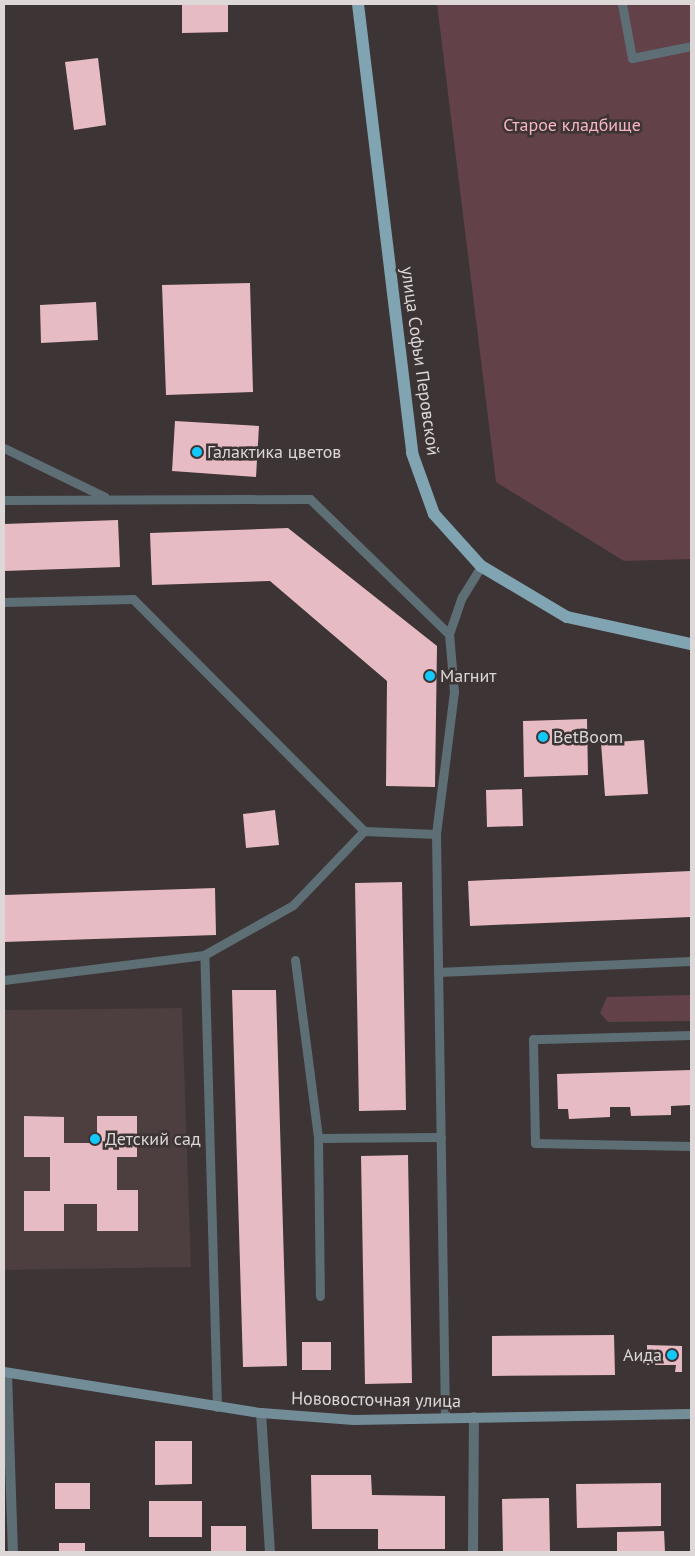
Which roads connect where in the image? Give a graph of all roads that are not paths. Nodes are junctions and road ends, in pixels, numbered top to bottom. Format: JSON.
{"nodes":[{"id":1,"x":358,"y":4,"type":"edge"},
{"id":2,"x":622,"y":4,"type":"edge"},
{"id":3,"x":691,"y":46,"type":"edge"},
{"id":4,"x":4,"y":448,"type":"edge"},
{"id":5,"x":108,"y":499,"type":"junction"},
{"id":6,"x":4,"y":500,"type":"edge"},
{"id":7,"x":481,"y":566,"type":"junction"},
{"id":8,"x":4,"y":602,"type":"edge"},
{"id":9,"x":448,"y":634,"type":"junction"},
{"id":10,"x":691,"y":644,"type":"edge"},
{"id":11,"x":364,"y":831,"type":"junction"},
{"id":12,"x":436,"y":834,"type":"junction"},
{"id":13,"x":204,"y":955,"type":"junction"},
{"id":14,"x":295,"y":960,"type":"dead end"},
{"id":15,"x":691,"y":961,"type":"edge"},
{"id":16,"x":438,"y":972,"type":"junction"},
{"id":17,"x":4,"y":980,"type":"edge"},
{"id":18,"x":691,"y":1035,"type":"edge"},
{"id":19,"x":441,"y":1137,"type":"junction"},
{"id":20,"x":318,"y":1138,"type":"junction"},
{"id":21,"x":691,"y":1146,"type":"edge"},
{"id":22,"x":320,"y":1296,"type":"dead end"},
{"id":23,"x":5,"y":1373,"type":"edge"},
{"id":24,"x":217,"y":1407,"type":"junction"},
{"id":25,"x":261,"y":1413,"type":"junction"},
{"id":26,"x":691,"y":1414,"type":"edge"},
{"id":27,"x":474,"y":1417,"type":"junction"},
{"id":28,"x":445,"y":1418,"type":"junction"},
{"id":29,"x":13,"y":1552,"type":"edge"},
{"id":30,"x":270,"y":1552,"type":"edge"},
{"id":31,"x":472,"y":1552,"type":"edge"}],
"edges":[{"from":1,"to":7,"type":"main road","name":"улица Софьи Перовской"},
{"from":2,"to":3,"type":"lane"},
{"from":4,"to":5,"type":"lane"},
{"from":5,"to":6,"type":"lane"},
{"from":5,"to":9,"type":"lane"},
{"from":7,"to":9,"type":"lane"},
{"from":7,"to":10,"type":"main road","name":"улица Софьи Перовской"},
{"from":8,"to":11,"type":"lane"},
{"from":9,"to":12,"type":"lane"},
{"from":11,"to":12,"type":"lane"},
{"from":11,"to":13,"type":"lane"},
{"from":12,"to":16,"type":"lane"},
{"from":13,"to":17,"type":"lane"},
{"from":13,"to":24,"type":"lane"},
{"from":14,"to":20,"type":"lane"},
{"from":15,"to":16,"type":"lane"},
{"from":16,"to":19,"type":"lane"},
{"from":18,"to":21,"type":"lane"},
{"from":19,"to":20,"type":"lane"},
{"from":19,"to":28,"type":"lane"},
{"from":20,"to":22,"type":"lane"},
{"from":23,"to":24,"type":"main road","name":"Нововосточная улица"},
{"from":23,"to":29,"type":"street"},
{"from":24,"to":25,"type":"main road","name":"Нововосточная улица"},
{"from":25,"to":28,"type":"main road","name":"Нововосточная улица"},
{"from":25,"to":30,"type":"street"},
{"from":26,"to":27,"type":"main road","name":"Нововосточная улица"},
{"from":27,"to":28,"type":"main road","name":"Нововосточная улица"},
{"from":27,"to":31,"type":"street"}]}
